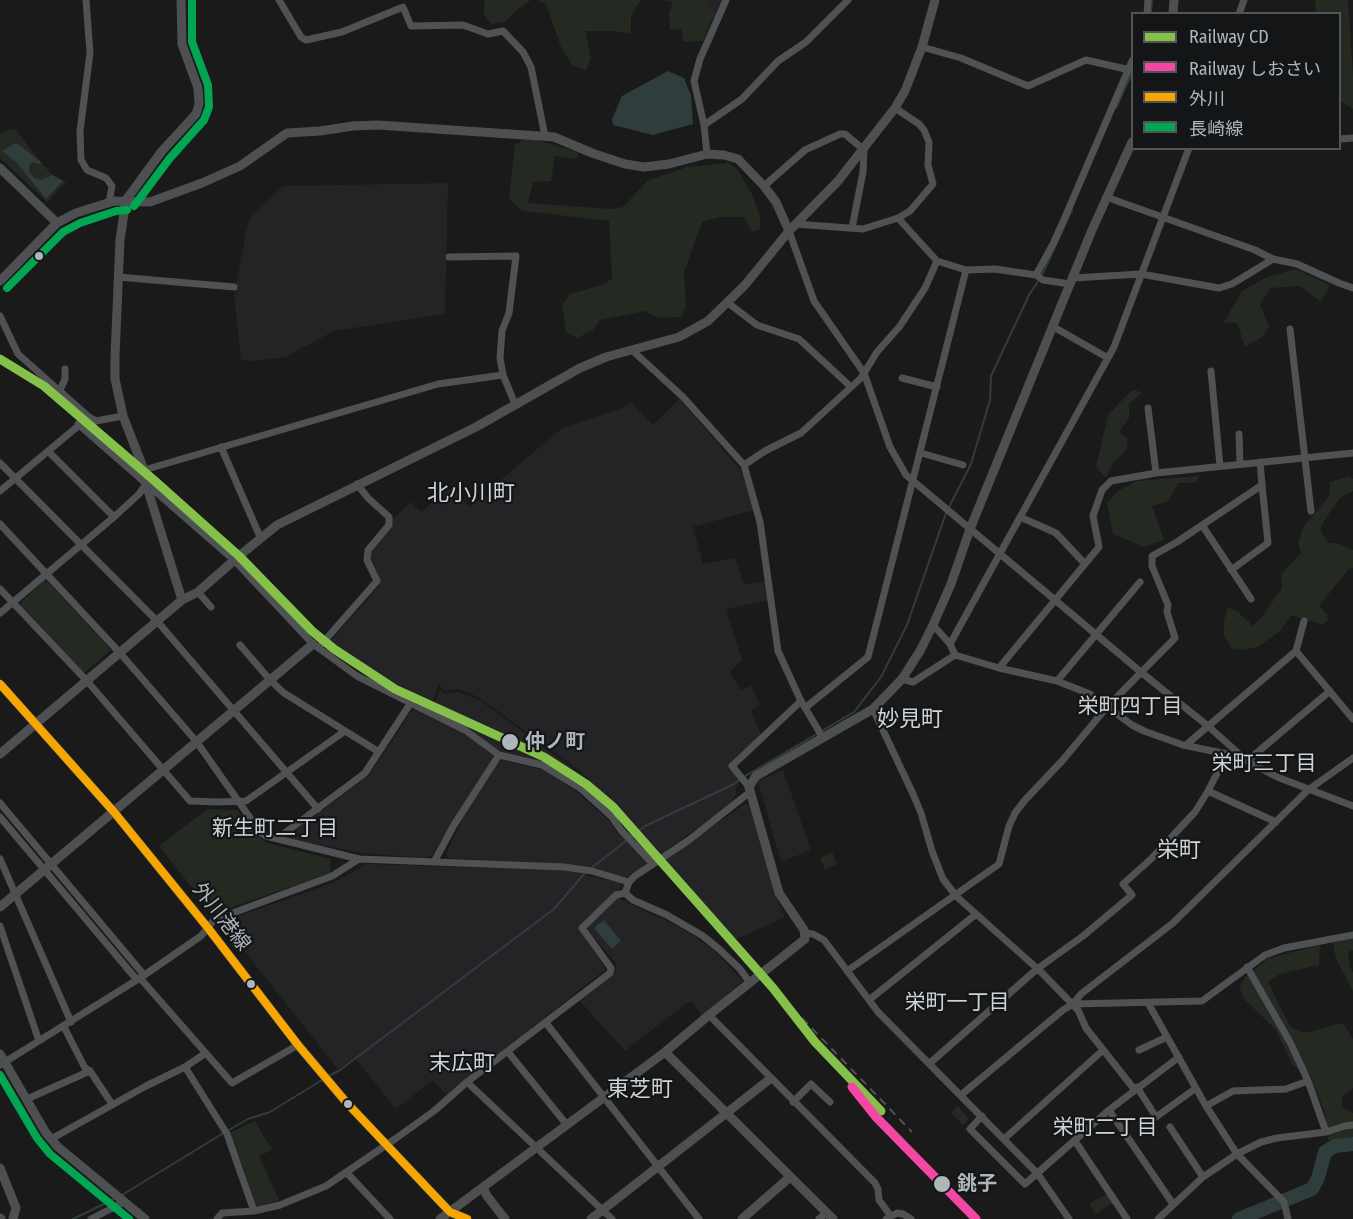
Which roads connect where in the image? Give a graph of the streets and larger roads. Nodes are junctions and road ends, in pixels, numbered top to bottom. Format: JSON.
{"nodes":[{"id":1,"x":86,"y":0,"type":"edge"},
{"id":2,"x":181,"y":0,"type":"edge"},
{"id":3,"x":279,"y":0,"type":"edge"},
{"id":4,"x":726,"y":0,"type":"edge"},
{"id":5,"x":848,"y":0,"type":"edge"},
{"id":6,"x":935,"y":0,"type":"edge"},
{"id":7,"x":922,"y":47,"type":"junction"},
{"id":8,"x":1130,"y":70,"type":"edge"},
{"id":9,"x":895,"y":108,"type":"junction"},
{"id":10,"x":704,"y":125,"type":"junction"},
{"id":11,"x":545,"y":136,"type":"junction"},
{"id":12,"x":1131,"y":144,"type":"edge"},
{"id":13,"x":864,"y":150,"type":"junction"},
{"id":14,"x":1188,"y":150,"type":"edge"},
{"id":15,"x":707,"y":154,"type":"junction"},
{"id":16,"x":0,"y":168,"type":"edge"},
{"id":17,"x":764,"y":186,"type":"junction"},
{"id":18,"x":1106,"y":197,"type":"junction"},
{"id":19,"x":126,"y":201,"type":"junction"},
{"id":20,"x":109,"y":203,"type":"junction"},
{"id":21,"x":898,"y":218,"type":"junction"},
{"id":22,"x":1164,"y":218,"type":"junction"},
{"id":23,"x":57,"y":223,"type":"junction"},
{"id":24,"x":792,"y":227,"type":"junction"},
{"id":25,"x":852,"y":228,"type":"junction"},
{"id":26,"x":449,"y":257,"type":"dead end"},
{"id":27,"x":1273,"y":259,"type":"junction"},
{"id":28,"x":937,"y":261,"type":"junction"},
{"id":29,"x":966,"y":270,"type":"junction"},
{"id":30,"x":1141,"y":274,"type":"junction"},
{"id":31,"x":1036,"y":275,"type":"junction"},
{"id":32,"x":118,"y":277,"type":"junction"},
{"id":33,"x":0,"y":281,"type":"edge"},
{"id":34,"x":1072,"y":281,"type":"junction"},
{"id":35,"x":234,"y":287,"type":"dead end"},
{"id":36,"x":1353,"y":288,"type":"edge"},
{"id":37,"x":728,"y":303,"type":"junction"},
{"id":38,"x":0,"y":316,"type":"edge"},
{"id":39,"x":1052,"y":326,"type":"junction"},
{"id":40,"x":1290,"y":329,"type":"dead end"},
{"id":41,"x":633,"y":351,"type":"junction"},
{"id":42,"x":1108,"y":358,"type":"junction"},
{"id":43,"x":65,"y":369,"type":"dead end"},
{"id":44,"x":1211,"y":371,"type":"dead end"},
{"id":45,"x":864,"y":373,"type":"junction"},
{"id":46,"x":503,"y":375,"type":"junction"},
{"id":47,"x":902,"y":378,"type":"dead end"},
{"id":48,"x":850,"y":386,"type":"junction"},
{"id":49,"x":938,"y":387,"type":"junction"},
{"id":50,"x":60,"y":390,"type":"junction"},
{"id":51,"x":515,"y":404,"type":"junction"},
{"id":52,"x":1148,"y":408,"type":"dead end"},
{"id":53,"x":123,"y":416,"type":"junction"},
{"id":54,"x":88,"y":417,"type":"junction"},
{"id":55,"x":78,"y":424,"type":"junction"},
{"id":56,"x":1239,"y":434,"type":"dead end"},
{"id":57,"x":221,"y":447,"type":"junction"},
{"id":58,"x":49,"y":452,"type":"junction"},
{"id":59,"x":921,"y":453,"type":"junction"},
{"id":60,"x":1353,"y":453,"type":"edge"},
{"id":61,"x":1304,"y":457,"type":"junction"},
{"id":62,"x":1260,"y":462,"type":"junction"},
{"id":63,"x":0,"y":463,"type":"edge"},
{"id":64,"x":1240,"y":464,"type":"junction"},
{"id":65,"x":744,"y":465,"type":"junction"},
{"id":66,"x":963,"y":465,"type":"dead end"},
{"id":67,"x":1220,"y":466,"type":"junction"},
{"id":68,"x":144,"y":470,"type":"junction"},
{"id":69,"x":1156,"y":473,"type":"junction"},
{"id":70,"x":15,"y":478,"type":"junction"},
{"id":71,"x":913,"y":482,"type":"junction"},
{"id":72,"x":146,"y":484,"type":"junction"},
{"id":73,"x":357,"y":484,"type":"junction"},
{"id":74,"x":1262,"y":485,"type":"junction"},
{"id":75,"x":0,"y":491,"type":"edge"},
{"id":76,"x":1311,"y":511,"type":"dead end"},
{"id":77,"x":114,"y":517,"type":"junction"},
{"id":78,"x":1020,"y":517,"type":"junction"},
{"id":79,"x":0,"y":524,"type":"edge"},
{"id":80,"x":1202,"y":525,"type":"junction"},
{"id":81,"x":970,"y":529,"type":"junction"},
{"id":82,"x":261,"y":539,"type":"junction"},
{"id":83,"x":81,"y":545,"type":"junction"},
{"id":84,"x":999,"y":553,"type":"junction"},
{"id":85,"x":234,"y":560,"type":"junction"},
{"id":86,"x":1085,"y":564,"type":"junction"},
{"id":87,"x":1231,"y":570,"type":"junction"},
{"id":88,"x":46,"y":573,"type":"junction"},
{"id":89,"x":1140,"y":582,"type":"dead end"},
{"id":90,"x":0,"y":589,"type":"edge"},
{"id":91,"x":198,"y":592,"type":"junction"},
{"id":92,"x":1251,"y":599,"type":"dead end"},
{"id":93,"x":182,"y":600,"type":"junction"},
{"id":94,"x":1055,"y":600,"type":"junction"},
{"id":95,"x":12,"y":602,"type":"junction"},
{"id":96,"x":211,"y":607,"type":"dead end"},
{"id":97,"x":0,"y":613,"type":"edge"},
{"id":98,"x":157,"y":621,"type":"junction"},
{"id":99,"x":1304,"y":621,"type":"dead end"},
{"id":100,"x":933,"y":625,"type":"junction"},
{"id":101,"x":1095,"y":634,"type":"junction"},
{"id":102,"x":950,"y":644,"type":"junction"},
{"id":103,"x":240,"y":645,"type":"dead end"},
{"id":104,"x":316,"y":645,"type":"junction"},
{"id":105,"x":1296,"y":651,"type":"junction"},
{"id":106,"x":120,"y":653,"type":"junction"},
{"id":107,"x":955,"y":655,"type":"junction"},
{"id":108,"x":999,"y":668,"type":"junction"},
{"id":109,"x":1142,"y":673,"type":"junction"},
{"id":110,"x":902,"y":679,"type":"junction"},
{"id":111,"x":270,"y":680,"type":"junction"},
{"id":112,"x":87,"y":681,"type":"junction"},
{"id":113,"x":1057,"y":681,"type":"junction"},
{"id":114,"x":0,"y":684,"type":"edge"},
{"id":115,"x":1330,"y":691,"type":"junction"},
{"id":116,"x":410,"y":704,"type":"junction"},
{"id":117,"x":803,"y":704,"type":"junction"},
{"id":118,"x":1107,"y":708,"type":"junction"},
{"id":119,"x":873,"y":709,"type":"junction"},
{"id":120,"x":233,"y":710,"type":"junction"},
{"id":121,"x":1353,"y":719,"type":"edge"},
{"id":122,"x":36,"y":723,"type":"junction"},
{"id":123,"x":1208,"y":726,"type":"junction"},
{"id":124,"x":345,"y":731,"type":"junction"},
{"id":125,"x":823,"y":738,"type":"junction"},
{"id":126,"x":196,"y":741,"type":"junction"},
{"id":127,"x":1186,"y":745,"type":"junction"},
{"id":128,"x":379,"y":752,"type":"junction"},
{"id":129,"x":0,"y":754,"type":"edge"},
{"id":130,"x":1227,"y":754,"type":"junction"},
{"id":131,"x":499,"y":755,"type":"junction"},
{"id":132,"x":1353,"y":758,"type":"edge"},
{"id":133,"x":1247,"y":761,"type":"junction"},
{"id":134,"x":162,"y":770,"type":"junction"},
{"id":135,"x":287,"y":773,"type":"junction"},
{"id":136,"x":750,"y":789,"type":"junction"},
{"id":137,"x":1308,"y":790,"type":"junction"},
{"id":138,"x":1208,"y":791,"type":"junction"},
{"id":139,"x":240,"y":801,"type":"junction"},
{"id":140,"x":0,"y":804,"type":"edge"},
{"id":141,"x":1353,"y":806,"type":"edge"},
{"id":142,"x":318,"y":809,"type":"junction"},
{"id":143,"x":114,"y":812,"type":"junction"},
{"id":144,"x":0,"y":817,"type":"edge"},
{"id":145,"x":1276,"y":822,"type":"junction"},
{"id":146,"x":278,"y":838,"type":"junction"},
{"id":147,"x":359,"y":859,"type":"junction"},
{"id":148,"x":0,"y":860,"type":"edge"},
{"id":149,"x":435,"y":860,"type":"junction"},
{"id":150,"x":653,"y":864,"type":"junction"},
{"id":151,"x":48,"y":867,"type":"junction"},
{"id":152,"x":629,"y":882,"type":"junction"},
{"id":153,"x":626,"y":893,"type":"junction"},
{"id":154,"x":15,"y":894,"type":"junction"},
{"id":155,"x":956,"y":896,"type":"junction"},
{"id":156,"x":0,"y":907,"type":"edge"},
{"id":157,"x":975,"y":915,"type":"junction"},
{"id":158,"x":0,"y":926,"type":"edge"},
{"id":159,"x":208,"y":928,"type":"junction"},
{"id":160,"x":806,"y":933,"type":"junction"},
{"id":161,"x":1353,"y":935,"type":"edge"},
{"id":162,"x":1247,"y":968,"type":"junction"},
{"id":163,"x":1037,"y":969,"type":"junction"},
{"id":164,"x":847,"y":971,"type":"junction"},
{"id":165,"x":140,"y":977,"type":"junction"},
{"id":166,"x":750,"y":983,"type":"junction"},
{"id":167,"x":869,"y":1000,"type":"junction"},
{"id":168,"x":1148,"y":1003,"type":"junction"},
{"id":169,"x":1073,"y":1004,"type":"junction"},
{"id":170,"x":709,"y":1015,"type":"junction"},
{"id":171,"x":546,"y":1023,"type":"junction"},
{"id":172,"x":68,"y":1024,"type":"junction"},
{"id":173,"x":1167,"y":1037,"type":"junction"},
{"id":174,"x":39,"y":1041,"type":"junction"},
{"id":175,"x":298,"y":1045,"type":"junction"},
{"id":176,"x":1138,"y":1050,"type":"dead end"},
{"id":177,"x":1102,"y":1051,"type":"junction"},
{"id":178,"x":508,"y":1052,"type":"junction"},
{"id":179,"x":665,"y":1052,"type":"junction"},
{"id":180,"x":206,"y":1053,"type":"junction"},
{"id":181,"x":1179,"y":1057,"type":"junction"},
{"id":182,"x":2,"y":1060,"type":"edge"},
{"id":183,"x":930,"y":1063,"type":"junction"},
{"id":184,"x":185,"y":1067,"type":"junction"},
{"id":185,"x":90,"y":1071,"type":"junction"},
{"id":186,"x":770,"y":1079,"type":"junction"},
{"id":187,"x":1308,"y":1081,"type":"junction"},
{"id":188,"x":467,"y":1082,"type":"junction"},
{"id":189,"x":1136,"y":1088,"type":"junction"},
{"id":190,"x":1196,"y":1088,"type":"junction"},
{"id":191,"x":961,"y":1095,"type":"junction"},
{"id":192,"x":27,"y":1098,"type":"junction"},
{"id":193,"x":604,"y":1098,"type":"junction"},
{"id":194,"x":793,"y":1102,"type":"junction"},
{"id":195,"x":830,"y":1102,"type":"dead end"},
{"id":196,"x":112,"y":1104,"type":"junction"},
{"id":197,"x":1206,"y":1106,"type":"junction"},
{"id":198,"x":1109,"y":1110,"type":"junction"},
{"id":199,"x":727,"y":1113,"type":"junction"},
{"id":200,"x":982,"y":1116,"type":"junction"},
{"id":201,"x":567,"y":1125,"type":"junction"},
{"id":202,"x":1353,"y":1125,"type":"edge"},
{"id":203,"x":1170,"y":1127,"type":"dead end"},
{"id":204,"x":1326,"y":1132,"type":"junction"},
{"id":205,"x":51,"y":1139,"type":"junction"},
{"id":206,"x":1004,"y":1139,"type":"junction"},
{"id":207,"x":1075,"y":1141,"type":"junction"},
{"id":208,"x":386,"y":1145,"type":"junction"},
{"id":209,"x":536,"y":1148,"type":"junction"},
{"id":210,"x":1237,"y":1154,"type":"junction"},
{"id":211,"x":658,"y":1167,"type":"junction"},
{"id":212,"x":0,"y":1168,"type":"edge"},
{"id":213,"x":348,"y":1173,"type":"junction"},
{"id":214,"x":1037,"y":1173,"type":"junction"},
{"id":215,"x":790,"y":1177,"type":"junction"},
{"id":216,"x":1203,"y":1177,"type":"junction"},
{"id":217,"x":483,"y":1187,"type":"junction"},
{"id":218,"x":124,"y":1203,"type":"junction"},
{"id":219,"x":1173,"y":1204,"type":"junction"},
{"id":220,"x":603,"y":1210,"type":"junction"},
{"id":221,"x":254,"y":1211,"type":"junction"},
{"id":222,"x":233,"y":1212,"type":"junction"},
{"id":223,"x":444,"y":1217,"type":"edge"},
{"id":224,"x":826,"y":1217,"type":"edge"},
{"id":225,"x":888,"y":1217,"type":"edge"},
{"id":226,"x":13,"y":1219,"type":"edge"},
{"id":227,"x":91,"y":1219,"type":"edge"},
{"id":228,"x":145,"y":1219,"type":"edge"},
{"id":229,"x":217,"y":1219,"type":"edge"},
{"id":230,"x":244,"y":1219,"type":"edge"},
{"id":231,"x":390,"y":1219,"type":"edge"},
{"id":232,"x":467,"y":1219,"type":"edge"},
{"id":233,"x":505,"y":1219,"type":"edge"},
{"id":234,"x":591,"y":1219,"type":"edge"},
{"id":235,"x":612,"y":1219,"type":"edge"},
{"id":236,"x":699,"y":1219,"type":"edge"},
{"id":237,"x":742,"y":1219,"type":"edge"},
{"id":238,"x":911,"y":1219,"type":"edge"},
{"id":239,"x":1068,"y":1219,"type":"edge"},
{"id":240,"x":1128,"y":1219,"type":"edge"},
{"id":241,"x":1158,"y":1219,"type":"edge"},
{"id":242,"x":1288,"y":1219,"type":"edge"}],
"edges":[{"from":1,"to":20,"type":"street"},
{"from":2,"to":19,"type":"street"},
{"from":3,"to":11,"type":"street"},
{"from":4,"to":10,"type":"street"},
{"from":5,"to":10,"type":"street"},
{"from":6,"to":7,"type":"street"},
{"from":7,"to":8,"type":"street"},
{"from":7,"to":9,"type":"street"},
{"from":8,"to":31,"type":"street"},
{"from":9,"to":13,"type":"street"},
{"from":9,"to":21,"type":"street"},
{"from":10,"to":15,"type":"street"},
{"from":11,"to":15,"type":"street"},
{"from":11,"to":19,"type":"street"},
{"from":12,"to":18,"type":"street"},
{"from":13,"to":17,"type":"street"},
{"from":13,"to":24,"type":"street"},
{"from":13,"to":25,"type":"street"},
{"from":14,"to":22,"type":"street"},
{"from":15,"to":17,"type":"street"},
{"from":16,"to":23,"type":"street"},
{"from":17,"to":24,"type":"street"},
{"from":18,"to":22,"type":"street"},
{"from":18,"to":34,"type":"street"},
{"from":19,"to":20,"type":"street"},
{"from":19,"to":32,"type":"street"},
{"from":20,"to":23,"type":"street"},
{"from":21,"to":25,"type":"street"},
{"from":21,"to":28,"type":"street"},
{"from":22,"to":27,"type":"street"},
{"from":22,"to":30,"type":"street"},
{"from":23,"to":33,"type":"street"},
{"from":24,"to":25,"type":"street"},
{"from":24,"to":37,"type":"street"},
{"from":24,"to":45,"type":"street"},
{"from":26,"to":46,"type":"street"},
{"from":27,"to":30,"type":"street"},
{"from":27,"to":36,"type":"street"},
{"from":28,"to":29,"type":"street"},
{"from":28,"to":45,"type":"street"},
{"from":29,"to":31,"type":"street"},
{"from":29,"to":49,"type":"street"},
{"from":30,"to":34,"type":"street"},
{"from":30,"to":42,"type":"street"},
{"from":31,"to":34,"type":"street"},
{"from":32,"to":35,"type":"street"},
{"from":32,"to":53,"type":"street"},
{"from":34,"to":39,"type":"street"},
{"from":37,"to":41,"type":"street"},
{"from":37,"to":48,"type":"street"},
{"from":38,"to":50,"type":"street"},
{"from":39,"to":42,"type":"street"},
{"from":39,"to":81,"type":"street"},
{"from":40,"to":61,"type":"street"},
{"from":41,"to":51,"type":"street"},
{"from":41,"to":65,"type":"street"},
{"from":42,"to":78,"type":"street"},
{"from":43,"to":50,"type":"street"},
{"from":44,"to":67,"type":"street"},
{"from":45,"to":48,"type":"street"},
{"from":45,"to":71,"type":"street"},
{"from":46,"to":51,"type":"street"},
{"from":46,"to":57,"type":"street"},
{"from":47,"to":49,"type":"street"},
{"from":48,"to":65,"type":"street"},
{"from":49,"to":59,"type":"street"},
{"from":50,"to":54,"type":"street"},
{"from":51,"to":73,"type":"street"},
{"from":52,"to":69,"type":"street"},
{"from":53,"to":54,"type":"street"},
{"from":53,"to":68,"type":"street"},
{"from":54,"to":55,"type":"street"},
{"from":55,"to":58,"type":"street"},
{"from":55,"to":72,"type":"street"},
{"from":56,"to":64,"type":"street"},
{"from":57,"to":68,"type":"street"},
{"from":57,"to":82,"type":"street"},
{"from":58,"to":70,"type":"street"},
{"from":58,"to":77,"type":"street"},
{"from":59,"to":66,"type":"street"},
{"from":59,"to":71,"type":"street"},
{"from":60,"to":61,"type":"street"},
{"from":61,"to":62,"type":"street"},
{"from":61,"to":76,"type":"street"},
{"from":62,"to":64,"type":"street"},
{"from":62,"to":74,"type":"street"},
{"from":63,"to":70,"type":"street"},
{"from":64,"to":67,"type":"street"},
{"from":65,"to":117,"type":"street"},
{"from":67,"to":69,"type":"street"},
{"from":68,"to":72,"type":"street"},
{"from":69,"to":86,"type":"street"},
{"from":70,"to":75,"type":"street"},
{"from":70,"to":83,"type":"street"},
{"from":71,"to":81,"type":"street"},
{"from":71,"to":117,"type":"street"},
{"from":72,"to":77,"type":"street"},
{"from":72,"to":85,"type":"street"},
{"from":72,"to":93,"type":"street"},
{"from":73,"to":82,"type":"street"},
{"from":73,"to":104,"type":"street"},
{"from":74,"to":80,"type":"street"},
{"from":74,"to":87,"type":"street"},
{"from":77,"to":83,"type":"street"},
{"from":78,"to":84,"type":"street"},
{"from":78,"to":86,"type":"street"},
{"from":79,"to":88,"type":"street"},
{"from":80,"to":87,"type":"street"},
{"from":80,"to":109,"type":"street"},
{"from":81,"to":84,"type":"street"},
{"from":81,"to":100,"type":"street"},
{"from":82,"to":85,"type":"street"},
{"from":83,"to":88,"type":"street"},
{"from":83,"to":98,"type":"street"},
{"from":84,"to":94,"type":"street"},
{"from":84,"to":102,"type":"street"},
{"from":85,"to":91,"type":"street"},
{"from":85,"to":104,"type":"street"},
{"from":86,"to":94,"type":"street"},
{"from":87,"to":92,"type":"street"},
{"from":88,"to":95,"type":"street"},
{"from":88,"to":106,"type":"street"},
{"from":89,"to":101,"type":"street"},
{"from":90,"to":95,"type":"street"},
{"from":91,"to":93,"type":"street"},
{"from":91,"to":96,"type":"street"},
{"from":93,"to":98,"type":"street"},
{"from":94,"to":101,"type":"street"},
{"from":94,"to":108,"type":"street"},
{"from":95,"to":97,"type":"street"},
{"from":95,"to":112,"type":"street"},
{"from":98,"to":106,"type":"street"},
{"from":98,"to":120,"type":"street"},
{"from":99,"to":105,"type":"street"},
{"from":100,"to":102,"type":"street"},
{"from":100,"to":110,"type":"street"},
{"from":101,"to":109,"type":"street"},
{"from":101,"to":113,"type":"street"},
{"from":102,"to":107,"type":"street"},
{"from":103,"to":111,"type":"street"},
{"from":104,"to":111,"type":"street"},
{"from":104,"to":116,"type":"street"},
{"from":105,"to":115,"type":"street"},
{"from":105,"to":123,"type":"street"},
{"from":106,"to":112,"type":"street"},
{"from":106,"to":126,"type":"street"},
{"from":107,"to":108,"type":"street"},
{"from":107,"to":110,"type":"street"},
{"from":108,"to":113,"type":"street"},
{"from":109,"to":118,"type":"street"},
{"from":109,"to":123,"type":"street"},
{"from":110,"to":119,"type":"street"},
{"from":111,"to":120,"type":"street"},
{"from":111,"to":124,"type":"street"},
{"from":112,"to":122,"type":"street"},
{"from":112,"to":134,"type":"street"},
{"from":113,"to":118,"type":"street"},
{"from":114,"to":122,"type":"street","name":"外川港線"},
{"from":115,"to":121,"type":"street"},
{"from":115,"to":133,"type":"street"},
{"from":116,"to":128,"type":"street"},
{"from":116,"to":131,"type":"street"},
{"from":117,"to":125,"type":"street"},
{"from":117,"to":136,"type":"street"},
{"from":118,"to":127,"type":"street"},
{"from":118,"to":155,"type":"street"},
{"from":119,"to":125,"type":"street"},
{"from":119,"to":155,"type":"street"},
{"from":120,"to":126,"type":"street"},
{"from":120,"to":135,"type":"street"},
{"from":122,"to":129,"type":"street"},
{"from":122,"to":143,"type":"street","name":"外川港線"},
{"from":123,"to":127,"type":"street"},
{"from":123,"to":133,"type":"street"},
{"from":124,"to":128,"type":"street"},
{"from":124,"to":135,"type":"street"},
{"from":125,"to":136,"type":"street"},
{"from":126,"to":134,"type":"street"},
{"from":126,"to":139,"type":"street"},
{"from":127,"to":130,"type":"street"},
{"from":128,"to":142,"type":"street"},
{"from":130,"to":133,"type":"street"},
{"from":130,"to":138,"type":"street"},
{"from":131,"to":149,"type":"street"},
{"from":131,"to":150,"type":"street"},
{"from":132,"to":137,"type":"street"},
{"from":133,"to":137,"type":"street"},
{"from":134,"to":139,"type":"street"},
{"from":134,"to":143,"type":"street"},
{"from":135,"to":139,"type":"street"},
{"from":135,"to":142,"type":"street"},
{"from":136,"to":150,"type":"street"},
{"from":136,"to":160,"type":"street"},
{"from":137,"to":141,"type":"street"},
{"from":137,"to":145,"type":"street"},
{"from":138,"to":145,"type":"street"},
{"from":138,"to":163,"type":"street"},
{"from":139,"to":146,"type":"street"},
{"from":140,"to":151,"type":"street"},
{"from":142,"to":146,"type":"street"},
{"from":143,"to":151,"type":"street"},
{"from":143,"to":159,"type":"street","name":"外川港線"},
{"from":144,"to":151,"type":"street"},
{"from":145,"to":169,"type":"street"},
{"from":146,"to":147,"type":"street"},
{"from":147,"to":149,"type":"street"},
{"from":147,"to":159,"type":"street"},
{"from":148,"to":154,"type":"street"},
{"from":149,"to":152,"type":"street"},
{"from":150,"to":152,"type":"street"},
{"from":151,"to":154,"type":"street"},
{"from":151,"to":165,"type":"street"},
{"from":152,"to":153,"type":"street"},
{"from":153,"to":166,"type":"street"},
{"from":153,"to":171,"type":"street"},
{"from":154,"to":156,"type":"street"},
{"from":154,"to":172,"type":"street"},
{"from":155,"to":157,"type":"street"},
{"from":155,"to":164,"type":"street"},
{"from":157,"to":163,"type":"street"},
{"from":157,"to":167,"type":"street"},
{"from":158,"to":174,"type":"street"},
{"from":159,"to":165,"type":"street"},
{"from":159,"to":175,"type":"street","name":"外川港線"},
{"from":160,"to":164,"type":"street"},
{"from":160,"to":166,"type":"street"},
{"from":161,"to":162,"type":"street"},
{"from":162,"to":168,"type":"street"},
{"from":162,"to":187,"type":"street"},
{"from":163,"to":169,"type":"street"},
{"from":163,"to":183,"type":"street"},
{"from":164,"to":167,"type":"street"},
{"from":165,"to":172,"type":"street"},
{"from":165,"to":180,"type":"street"},
{"from":166,"to":170,"type":"street"},
{"from":167,"to":183,"type":"street"},
{"from":168,"to":169,"type":"street"},
{"from":168,"to":173,"type":"street"},
{"from":169,"to":177,"type":"street"},
{"from":169,"to":191,"type":"street"},
{"from":170,"to":179,"type":"street"},
{"from":170,"to":186,"type":"street"},
{"from":171,"to":178,"type":"street"},
{"from":171,"to":193,"type":"street"},
{"from":172,"to":174,"type":"street"},
{"from":172,"to":185,"type":"street"},
{"from":173,"to":176,"type":"street"},
{"from":173,"to":181,"type":"street"},
{"from":174,"to":182,"type":"street"},
{"from":175,"to":180,"type":"street"},
{"from":175,"to":208,"type":"street","name":"外川港線"},
{"from":177,"to":189,"type":"street"},
{"from":177,"to":206,"type":"street"},
{"from":178,"to":188,"type":"street"},
{"from":178,"to":201,"type":"street"},
{"from":179,"to":193,"type":"street"},
{"from":179,"to":199,"type":"street"},
{"from":180,"to":184,"type":"street"},
{"from":181,"to":189,"type":"street"},
{"from":181,"to":190,"type":"street"},
{"from":182,"to":192,"type":"street"},
{"from":183,"to":191,"type":"street"},
{"from":184,"to":196,"type":"street"},
{"from":184,"to":221,"type":"street"},
{"from":185,"to":192,"type":"street"},
{"from":185,"to":196,"type":"street"},
{"from":186,"to":194,"type":"street"},
{"from":186,"to":199,"type":"street"},
{"from":187,"to":197,"type":"street"},
{"from":187,"to":204,"type":"street"},
{"from":188,"to":208,"type":"street"},
{"from":188,"to":209,"type":"street"},
{"from":189,"to":190,"type":"street"},
{"from":189,"to":198,"type":"street"},
{"from":190,"to":197,"type":"street"},
{"from":191,"to":200,"type":"street"},
{"from":192,"to":205,"type":"street"},
{"from":193,"to":201,"type":"street"},
{"from":193,"to":211,"type":"street"},
{"from":194,"to":195,"type":"street"},
{"from":194,"to":225,"type":"street"},
{"from":196,"to":205,"type":"street"},
{"from":197,"to":210,"type":"street"},
{"from":198,"to":207,"type":"street"},
{"from":198,"to":219,"type":"street"},
{"from":199,"to":211,"type":"street"},
{"from":199,"to":215,"type":"street"},
{"from":200,"to":206,"type":"street"},
{"from":200,"to":214,"type":"street"},
{"from":201,"to":209,"type":"street"},
{"from":202,"to":204,"type":"street"},
{"from":203,"to":216,"type":"street"},
{"from":204,"to":210,"type":"street"},
{"from":205,"to":218,"type":"street"},
{"from":206,"to":214,"type":"street"},
{"from":207,"to":214,"type":"street"},
{"from":207,"to":240,"type":"street"},
{"from":208,"to":213,"type":"street"},
{"from":208,"to":223,"type":"street","name":"外川港線"},
{"from":209,"to":217,"type":"street"},
{"from":209,"to":220,"type":"street"},
{"from":210,"to":216,"type":"street"},
{"from":210,"to":242,"type":"street"},
{"from":211,"to":220,"type":"street"},
{"from":211,"to":236,"type":"street"},
{"from":212,"to":226,"type":"street"},
{"from":213,"to":221,"type":"street"},
{"from":213,"to":231,"type":"street"},
{"from":214,"to":239,"type":"street"},
{"from":215,"to":224,"type":"street"},
{"from":215,"to":237,"type":"street"},
{"from":216,"to":219,"type":"street"},
{"from":217,"to":223,"type":"street"},
{"from":217,"to":233,"type":"street"},
{"from":218,"to":227,"type":"street"},
{"from":218,"to":228,"type":"street"},
{"from":219,"to":241,"type":"street"},
{"from":220,"to":234,"type":"street"},
{"from":220,"to":235,"type":"street"},
{"from":221,"to":222,"type":"street"},
{"from":222,"to":229,"type":"street"},
{"from":222,"to":230,"type":"street"},
{"from":223,"to":232,"type":"street","name":"外川港線"},
{"from":225,"to":238,"type":"street"}]}
